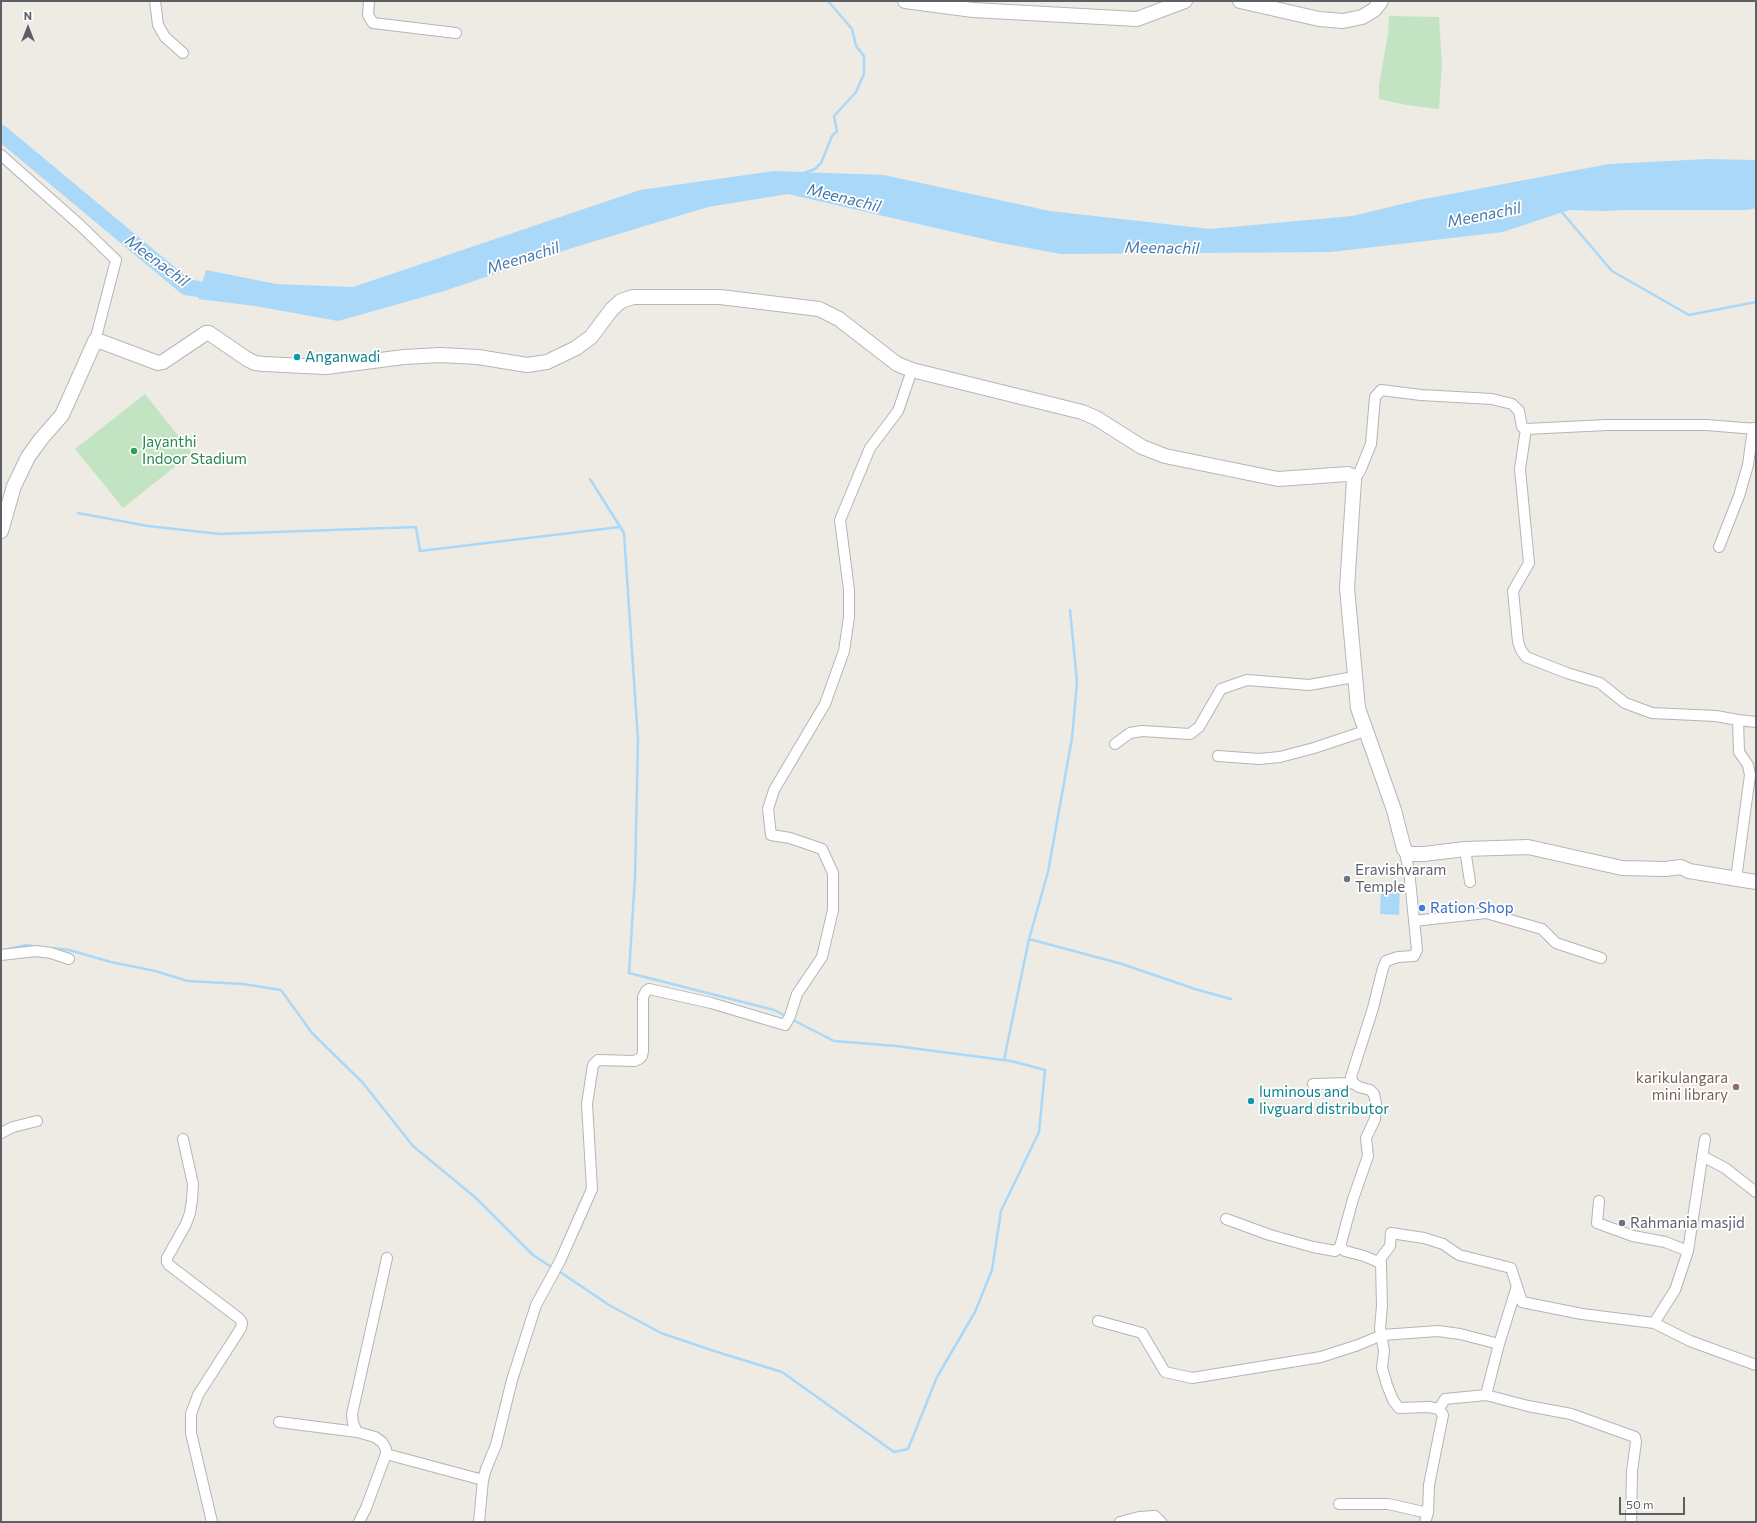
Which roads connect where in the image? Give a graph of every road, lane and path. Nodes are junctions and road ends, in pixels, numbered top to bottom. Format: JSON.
{"nodes":[{"id":1,"x":155,"y":1,"type":"edge"},
{"id":2,"x":369,"y":1,"type":"edge"},
{"id":3,"x":905,"y":1,"type":"edge"},
{"id":4,"x":1185,"y":1,"type":"edge"},
{"id":5,"x":1240,"y":1,"type":"edge"},
{"id":6,"x":1380,"y":1,"type":"edge"},
{"id":7,"x":456,"y":33,"type":"dead end"},
{"id":8,"x":183,"y":53,"type":"dead end"},
{"id":9,"x":1,"y":155,"type":"edge"},
{"id":10,"x":95,"y":341,"type":"junction"},
{"id":11,"x":912,"y":370,"type":"junction"},
{"id":12,"x":1526,"y":429,"type":"junction"},
{"id":13,"x":1755,"y":429,"type":"edge"},
{"id":14,"x":1354,"y":480,"type":"junction"},
{"id":15,"x":1,"y":531,"type":"edge"},
{"id":16,"x":1719,"y":547,"type":"dead end"},
{"id":17,"x":1354,"y":676,"type":"junction"},
{"id":18,"x":1738,"y":720,"type":"junction"},
{"id":19,"x":1756,"y":722,"type":"edge"},
{"id":20,"x":1366,"y":731,"type":"junction"},
{"id":21,"x":1115,"y":744,"type":"dead end"},
{"id":22,"x":1218,"y":756,"type":"dead end"},
{"id":23,"x":1404,"y":849,"type":"junction"},
{"id":24,"x":1465,"y":849,"type":"junction"},
{"id":25,"x":1736,"y":879,"type":"junction"},
{"id":26,"x":1470,"y":882,"type":"dead end"},
{"id":27,"x":1756,"y":882,"type":"edge"},
{"id":28,"x":1414,"y":921,"type":"junction"},
{"id":29,"x":1,"y":955,"type":"edge"},
{"id":30,"x":1601,"y":958,"type":"dead end"},
{"id":31,"x":69,"y":959,"type":"dead end"},
{"id":32,"x":1353,"y":1083,"type":"junction"},
{"id":33,"x":1312,"y":1084,"type":"dead end"},
{"id":34,"x":37,"y":1120,"type":"dead end"},
{"id":35,"x":1,"y":1133,"type":"edge"},
{"id":36,"x":183,"y":1139,"type":"dead end"},
{"id":37,"x":1705,"y":1139,"type":"dead end"},
{"id":38,"x":1702,"y":1156,"type":"junction"},
{"id":39,"x":1756,"y":1192,"type":"edge"},
{"id":40,"x":1599,"y":1200,"type":"dead end"},
{"id":41,"x":1226,"y":1219,"type":"dead end"},
{"id":42,"x":1340,"y":1247,"type":"junction"},
{"id":43,"x":1688,"y":1251,"type":"junction"},
{"id":44,"x":386,"y":1258,"type":"dead end"},
{"id":45,"x":1378,"y":1262,"type":"junction"},
{"id":46,"x":1517,"y":1286,"type":"junction"},
{"id":47,"x":1098,"y":1321,"type":"dead end"},
{"id":48,"x":1654,"y":1323,"type":"junction"},
{"id":49,"x":1382,"y":1335,"type":"junction"},
{"id":50,"x":1498,"y":1344,"type":"junction"},
{"id":51,"x":1756,"y":1365,"type":"edge"},
{"id":52,"x":1486,"y":1395,"type":"junction"},
{"id":53,"x":1439,"y":1409,"type":"junction"},
{"id":54,"x":279,"y":1422,"type":"dead end"},
{"id":55,"x":357,"y":1432,"type":"junction"},
{"id":56,"x":386,"y":1454,"type":"junction"},
{"id":57,"x":483,"y":1480,"type":"junction"},
{"id":58,"x":1339,"y":1504,"type":"dead end"},
{"id":59,"x":1427,"y":1518,"type":"edge"},
{"id":60,"x":212,"y":1522,"type":"edge"},
{"id":61,"x":359,"y":1522,"type":"edge"},
{"id":62,"x":479,"y":1522,"type":"edge"},
{"id":63,"x":1120,"y":1522,"type":"edge"},
{"id":64,"x":1161,"y":1522,"type":"edge"},
{"id":65,"x":1631,"y":1522,"type":"edge"}],
"edges":[{"from":1,"to":8,"type":"street"},
{"from":2,"to":7,"type":"street"},
{"from":3,"to":4,"type":"main road"},
{"from":5,"to":6,"type":"main road"},
{"from":9,"to":10,"type":"street"},
{"from":10,"to":11,"type":"main road"},
{"from":10,"to":15,"type":"main road"},
{"from":11,"to":14,"type":"main road"},
{"from":11,"to":57,"type":"street"},
{"from":12,"to":13,"type":"street"},
{"from":12,"to":14,"type":"street"},
{"from":12,"to":18,"type":"street"},
{"from":13,"to":16,"type":"street"},
{"from":14,"to":17,"type":"main road"},
{"from":17,"to":20,"type":"main road"},
{"from":17,"to":21,"type":"street"},
{"from":18,"to":19,"type":"street"},
{"from":18,"to":25,"type":"street"},
{"from":20,"to":22,"type":"street"},
{"from":20,"to":23,"type":"main road"},
{"from":23,"to":24,"type":"main road"},
{"from":23,"to":28,"type":"street"},
{"from":24,"to":25,"type":"main road"},
{"from":24,"to":26,"type":"street"},
{"from":25,"to":27,"type":"main road"},
{"from":28,"to":30,"type":"street"},
{"from":28,"to":32,"type":"street"},
{"from":29,"to":31,"type":"street"},
{"from":32,"to":33,"type":"street"},
{"from":32,"to":42,"type":"street"},
{"from":34,"to":35,"type":"street"},
{"from":36,"to":60,"type":"street"},
{"from":37,"to":38,"type":"street"},
{"from":38,"to":39,"type":"street"},
{"from":38,"to":43,"type":"street"},
{"from":40,"to":43,"type":"street"},
{"from":41,"to":42,"type":"street"},
{"from":42,"to":45,"type":"street"},
{"from":43,"to":48,"type":"street"},
{"from":44,"to":55,"type":"street"},
{"from":45,"to":46,"type":"street"},
{"from":45,"to":49,"type":"street"},
{"from":46,"to":48,"type":"street"},
{"from":46,"to":50,"type":"street"},
{"from":47,"to":49,"type":"street"},
{"from":48,"to":51,"type":"street"},
{"from":49,"to":50,"type":"street"},
{"from":49,"to":53,"type":"street"},
{"from":50,"to":52,"type":"street"},
{"from":52,"to":53,"type":"street"},
{"from":52,"to":65,"type":"street"},
{"from":53,"to":59,"type":"street"},
{"from":54,"to":55,"type":"street"},
{"from":55,"to":56,"type":"street"},
{"from":56,"to":57,"type":"street"},
{"from":56,"to":61,"type":"street"},
{"from":57,"to":62,"type":"street"},
{"from":58,"to":59,"type":"street"},
{"from":63,"to":64,"type":"street"}]}
